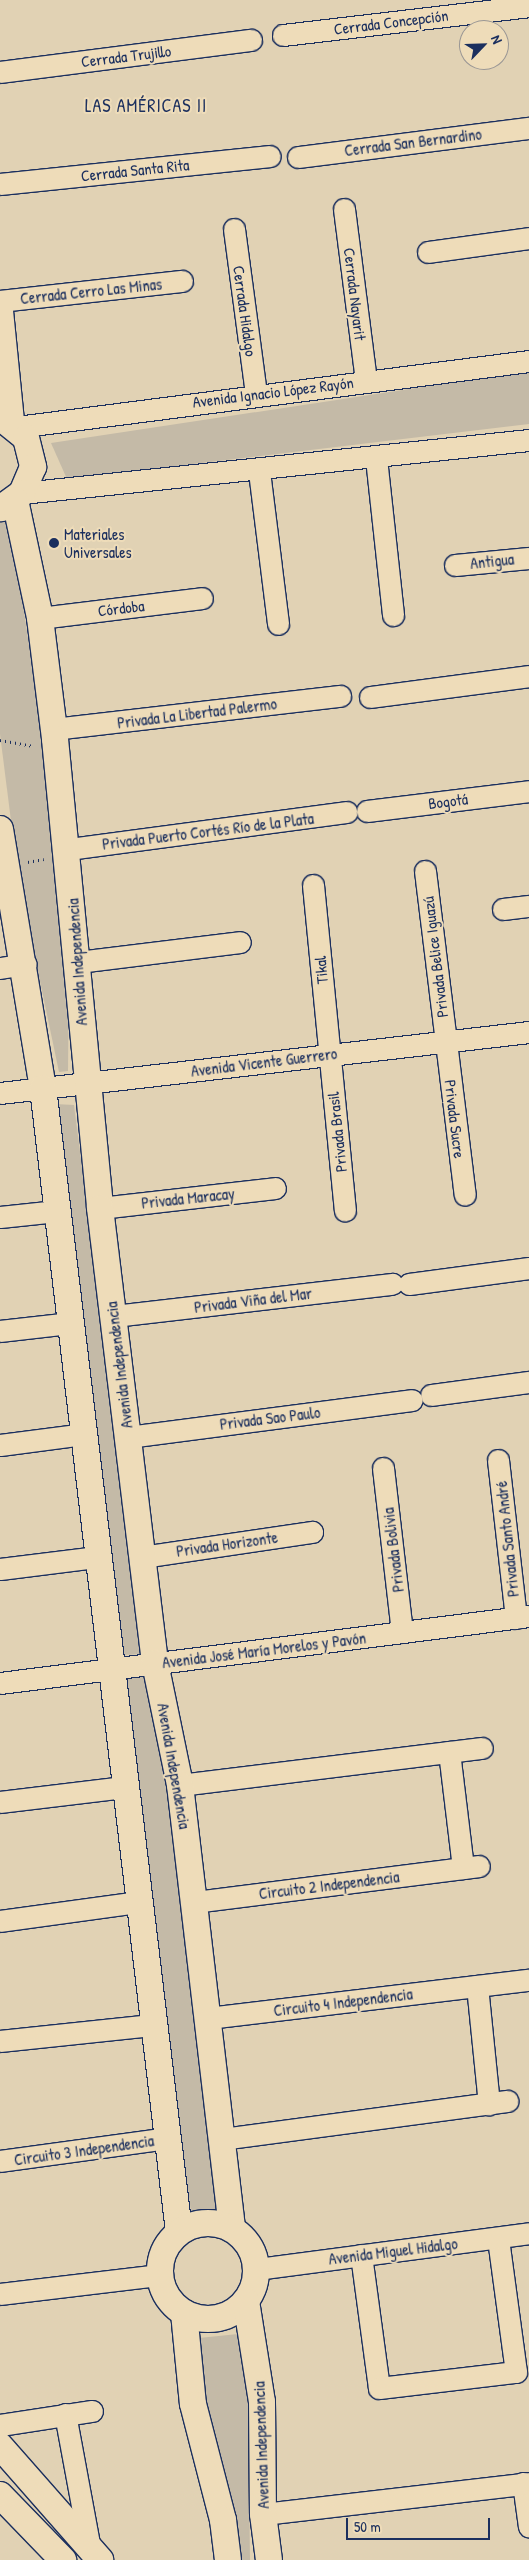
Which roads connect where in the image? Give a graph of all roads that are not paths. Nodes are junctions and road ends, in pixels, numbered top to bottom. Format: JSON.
{"nodes":[{"id":1,"x":529,"y":6,"type":"edge"},
{"id":2,"x":284,"y":36,"type":"dead end"},
{"id":3,"x":252,"y":40,"type":"dead end"},
{"id":4,"x":0,"y":72,"type":"edge"},
{"id":5,"x":529,"y":128,"type":"edge"},
{"id":6,"x":270,"y":156,"type":"dead end"},
{"id":7,"x":298,"y":157,"type":"dead end"},
{"id":8,"x":0,"y":184,"type":"edge"},
{"id":9,"x":344,"y":209,"type":"dead end"},
{"id":10,"x":234,"y":229,"type":"dead end"},
{"id":11,"x":529,"y":238,"type":"edge"},
{"id":12,"x":428,"y":252,"type":"dead end"},
{"id":13,"x":182,"y":281,"type":"dead end"},
{"id":14,"x":0,"y":301,"type":"edge"},
{"id":15,"x":0,"y":311,"type":"edge"},
{"id":16,"x":529,"y":361,"type":"edge"},
{"id":17,"x":366,"y":380,"type":"junction"},
{"id":18,"x":256,"y":394,"type":"junction"},
{"id":19,"x":9,"y":422,"type":"edge"},
{"id":20,"x":529,"y":440,"type":"edge"},
{"id":21,"x":376,"y":458,"type":"junction"},
{"id":22,"x":259,"y":471,"type":"junction"},
{"id":23,"x":13,"y":501,"type":"edge"},
{"id":24,"x":529,"y":558,"type":"edge"},
{"id":25,"x":455,"y":565,"type":"dead end"},
{"id":26,"x":202,"y":598,"type":"dead end"},
{"id":27,"x":394,"y":616,"type":"dead end"},
{"id":28,"x":40,"y":618,"type":"junction"},
{"id":29,"x":278,"y":624,"type":"dead end"},
{"id":30,"x":529,"y":676,"type":"edge"},
{"id":31,"x":340,"y":696,"type":"dead end"},
{"id":32,"x":370,"y":697,"type":"dead end"},
{"id":33,"x":54,"y":734,"type":"junction"},
{"id":34,"x":529,"y":791,"type":"edge"},
{"id":35,"x":357,"y":812,"type":"joint"},
{"id":36,"x":0,"y":828,"type":"edge"},
{"id":37,"x":69,"y":852,"type":"junction"},
{"id":38,"x":3,"y":860,"type":"edge"},
{"id":39,"x":426,"y":871,"type":"dead end"},
{"id":40,"x":313,"y":885,"type":"dead end"},
{"id":41,"x":529,"y":906,"type":"edge"},
{"id":42,"x":503,"y":909,"type":"dead end"},
{"id":43,"x":240,"y":942,"type":"dead end"},
{"id":44,"x":78,"y":962,"type":"junction"},
{"id":45,"x":26,"y":964,"type":"junction"},
{"id":46,"x":0,"y":968,"type":"edge"},
{"id":47,"x":529,"y":1032,"type":"edge"},
{"id":48,"x":445,"y":1042,"type":"junction"},
{"id":49,"x":328,"y":1054,"type":"junction"},
{"id":50,"x":86,"y":1083,"type":"junction"},
{"id":51,"x":43,"y":1088,"type":"junction"},
{"id":52,"x":0,"y":1093,"type":"edge"},
{"id":53,"x":275,"y":1188,"type":"dead end"},
{"id":54,"x":465,"y":1195,"type":"dead end"},
{"id":55,"x":100,"y":1208,"type":"junction"},
{"id":56,"x":345,"y":1210,"type":"dead end"},
{"id":57,"x":58,"y":1211,"type":"junction"},
{"id":58,"x":0,"y":1217,"type":"edge"},
{"id":59,"x":529,"y":1268,"type":"edge"},
{"id":60,"x":114,"y":1316,"type":"junction"},
{"id":61,"x":70,"y":1324,"type":"junction"},
{"id":62,"x":0,"y":1331,"type":"edge"},
{"id":63,"x":529,"y":1382,"type":"edge"},
{"id":64,"x":83,"y":1434,"type":"junction"},
{"id":65,"x":128,"y":1437,"type":"junction"},
{"id":66,"x":0,"y":1445,"type":"edge"},
{"id":67,"x":498,"y":1460,"type":"dead end"},
{"id":68,"x":383,"y":1468,"type":"dead end"},
{"id":69,"x":312,"y":1532,"type":"dead end"},
{"id":70,"x":142,"y":1556,"type":"junction"},
{"id":71,"x":97,"y":1557,"type":"junction"},
{"id":72,"x":0,"y":1568,"type":"edge"},
{"id":73,"x":523,"y":1617,"type":"edge"},
{"id":74,"x":402,"y":1632,"type":"junction"},
{"id":75,"x":155,"y":1663,"type":"junction"},
{"id":76,"x":110,"y":1669,"type":"junction"},
{"id":77,"x":0,"y":1683,"type":"edge"},
{"id":78,"x":482,"y":1748,"type":"dead end"},
{"id":79,"x":449,"y":1752,"type":"junction"},
{"id":80,"x":180,"y":1785,"type":"junction"},
{"id":81,"x":124,"y":1787,"type":"junction"},
{"id":82,"x":0,"y":1802,"type":"edge"},
{"id":83,"x":138,"y":1902,"type":"junction"},
{"id":84,"x":194,"y":1902,"type":"junction"},
{"id":85,"x":0,"y":1921,"type":"edge"},
{"id":86,"x":529,"y":1980,"type":"edge"},
{"id":87,"x":477,"y":1986,"type":"junction"},
{"id":88,"x":208,"y":2018,"type":"junction"},
{"id":89,"x":153,"y":2024,"type":"junction"},
{"id":90,"x":0,"y":2041,"type":"edge"},
{"id":91,"x":167,"y":2138,"type":"junction"},
{"id":92,"x":222,"y":2139,"type":"junction"},
{"id":93,"x":0,"y":2161,"type":"edge"},
{"id":94,"x":232,"y":2228,"type":"junction"},
{"id":95,"x":179,"y":2232,"type":"junction"},
{"id":96,"x":529,"y":2234,"type":"edge"},
{"id":97,"x":498,"y":2238,"type":"junction"},
{"id":98,"x":361,"y":2255,"type":"junction"},
{"id":99,"x":257,"y":2269,"type":"junction"},
{"id":100,"x":160,"y":2275,"type":"junction"},
{"id":101,"x":0,"y":2294,"type":"edge"},
{"id":102,"x":246,"y":2301,"type":"junction"},
{"id":103,"x":184,"y":2313,"type":"junction"},
{"id":104,"x":92,"y":2411,"type":"dead end"},
{"id":105,"x":65,"y":2414,"type":"junction"},
{"id":106,"x":0,"y":2425,"type":"edge"},
{"id":107,"x":0,"y":2446,"type":"edge"},
{"id":108,"x":526,"y":2483,"type":"edge"},
{"id":109,"x":0,"y":2495,"type":"edge"},
{"id":110,"x":264,"y":2514,"type":"junction"},
{"id":111,"x":529,"y":2527,"type":"edge"},
{"id":112,"x":94,"y":2552,"type":"edge"},
{"id":113,"x":64,"y":2560,"type":"edge"},
{"id":114,"x":228,"y":2560,"type":"edge"},
{"id":115,"x":269,"y":2560,"type":"edge"}],
"edges":[{"from":1,"to":2,"type":"street","name":"Cerrada Concepción"},
{"from":3,"to":4,"type":"street","name":"Cerrada Trujillo"},
{"from":5,"to":7,"type":"street","name":"Cerrada San Bernardino"},
{"from":6,"to":8,"type":"street","name":"Cerrada Santa Rita"},
{"from":9,"to":17,"type":"street","name":"Cerrada Nayarit"},
{"from":10,"to":18,"type":"street","name":"Cerrada Hidalgo"},
{"from":11,"to":12,"type":"street"},
{"from":13,"to":14,"type":"street","name":"Cerrada Cerro Las Minas"},
{"from":15,"to":19,"type":"main road"},
{"from":16,"to":17,"type":"street","name":"Avenida Ignacio López Rayón"},
{"from":17,"to":18,"type":"street","name":"Avenida Ignacio López Rayón"},
{"from":18,"to":19,"type":"street","name":"Avenida Ignacio López Rayón"},
{"from":19,"to":23,"type":"main road"},
{"from":20,"to":21,"type":"street"},
{"from":21,"to":22,"type":"street"},
{"from":21,"to":27,"type":"street"},
{"from":22,"to":23,"type":"street"},
{"from":22,"to":29,"type":"street"},
{"from":23,"to":28,"type":"main road","name":"Avenida Independencia"},
{"from":24,"to":25,"type":"street","name":"Antigua"},
{"from":26,"to":28,"type":"street","name":"Córdoba"},
{"from":28,"to":33,"type":"main road","name":"Avenida Independencia"},
{"from":30,"to":32,"type":"street"},
{"from":31,"to":33,"type":"street","name":"Privada La Libertad Palermo"},
{"from":33,"to":37,"type":"main road","name":"Avenida Independencia"},
{"from":34,"to":35,"type":"street","name":"Bogotá"},
{"from":35,"to":37,"type":"street","name":"Privada Puerto Cortés Río de la Plata"},
{"from":36,"to":38,"type":"main road"},
{"from":37,"to":44,"type":"main road","name":"Avenida Independencia"},
{"from":38,"to":45,"type":"main road"},
{"from":39,"to":48,"type":"street","name":"Privada Belice Iguazú"},
{"from":40,"to":49,"type":"street","name":"Tikal"},
{"from":41,"to":42,"type":"street"},
{"from":43,"to":44,"type":"street"},
{"from":44,"to":50,"type":"main road","name":"Avenida Independencia"},
{"from":45,"to":46,"type":"street"},
{"from":45,"to":51,"type":"main road"},
{"from":47,"to":48,"type":"street","name":"Avenida Vicente Guerrero"},
{"from":48,"to":49,"type":"street","name":"Avenida Vicente Guerrero"},
{"from":48,"to":54,"type":"street","name":"Privada Sucre"},
{"from":49,"to":50,"type":"street","name":"Avenida Vicente Guerrero"},
{"from":49,"to":56,"type":"street","name":"Privada Brasil"},
{"from":50,"to":51,"type":"street","name":"Avenida Vicente Guerrero"},
{"from":50,"to":55,"type":"main road","name":"Avenida Independencia"},
{"from":51,"to":52,"type":"street","name":"Avenida Vicente Guerrero"},
{"from":51,"to":57,"type":"main road"},
{"from":53,"to":55,"type":"street","name":"Privada Maracay"},
{"from":55,"to":60,"type":"main road","name":"Avenida Independencia"},
{"from":57,"to":58,"type":"street"},
{"from":57,"to":61,"type":"main road"},
{"from":59,"to":60,"type":"street","name":"Privada Viña del Mar"},
{"from":60,"to":65,"type":"main road","name":"Avenida Independencia"},
{"from":61,"to":62,"type":"street"},
{"from":61,"to":64,"type":"main road"},
{"from":63,"to":65,"type":"street","name":"Privada Sao Paulo"},
{"from":64,"to":66,"type":"street"},
{"from":64,"to":71,"type":"main road"},
{"from":65,"to":70,"type":"main road","name":"Avenida Independencia"},
{"from":67,"to":73,"type":"street","name":"Privada Santo André"},
{"from":68,"to":74,"type":"street","name":"Privada Bolivia"},
{"from":69,"to":70,"type":"street","name":"Privada Horizonte"},
{"from":70,"to":75,"type":"main road","name":"Avenida Independencia"},
{"from":71,"to":72,"type":"street"},
{"from":71,"to":76,"type":"main road"},
{"from":73,"to":74,"type":"street","name":"Avenida José María Morelos y Pavón"},
{"from":74,"to":75,"type":"street","name":"Avenida José María Morelos y Pavón"},
{"from":75,"to":76,"type":"street","name":"Avenida José María Morelos y Pavón"},
{"from":75,"to":80,"type":"main road","name":"Avenida Independencia"},
{"from":76,"to":77,"type":"street","name":"Avenida José María Morelos y Pavón"},
{"from":76,"to":81,"type":"main road"},
{"from":78,"to":79,"type":"street"},
{"from":79,"to":80,"type":"street"},
{"from":79,"to":84,"type":"street","name":"Circuito 2 Independencia"},
{"from":80,"to":84,"type":"main road","name":"Avenida Independencia"},
{"from":81,"to":82,"type":"street"},
{"from":81,"to":83,"type":"main road"},
{"from":83,"to":85,"type":"street"},
{"from":83,"to":89,"type":"main road"},
{"from":84,"to":88,"type":"main road","name":"Avenida Independencia"},
{"from":86,"to":87,"type":"street","name":"Circuito 4 Independencia"},
{"from":87,"to":88,"type":"street","name":"Circuito 4 Independencia"},
{"from":87,"to":92,"type":"street"},
{"from":88,"to":92,"type":"main road","name":"Avenida Independencia"},
{"from":89,"to":90,"type":"street"},
{"from":89,"to":91,"type":"main road"},
{"from":91,"to":93,"type":"street","name":"Circuito 3 Independencia"},
{"from":91,"to":95,"type":"main road"},
{"from":92,"to":94,"type":"main road","name":"Avenida Independencia"},
{"from":94,"to":95,"type":"main road"},
{"from":94,"to":99,"type":"main road"},
{"from":95,"to":100,"type":"main road"},
{"from":96,"to":97,"type":"street","name":"Avenida Miguel Hidalgo"},
{"from":97,"to":98,"type":"street","name":"Avenida Miguel Hidalgo"},
{"from":97,"to":98,"type":"street"},
{"from":98,"to":99,"type":"street","name":"Avenida Miguel Hidalgo"},
{"from":99,"to":102,"type":"main road"},
{"from":100,"to":101,"type":"street"},
{"from":100,"to":103,"type":"main road"},
{"from":102,"to":103,"type":"main road"},
{"from":102,"to":110,"type":"main road","name":"Avenida Independencia"},
{"from":103,"to":114,"type":"main road"},
{"from":104,"to":105,"type":"street"},
{"from":105,"to":106,"type":"street"},
{"from":105,"to":112,"type":"street"},
{"from":107,"to":112,"type":"main road"},
{"from":108,"to":110,"type":"street"},
{"from":108,"to":111,"type":"street"},
{"from":109,"to":113,"type":"main road"},
{"from":110,"to":115,"type":"main road","name":"Avenida Independencia"}]}
